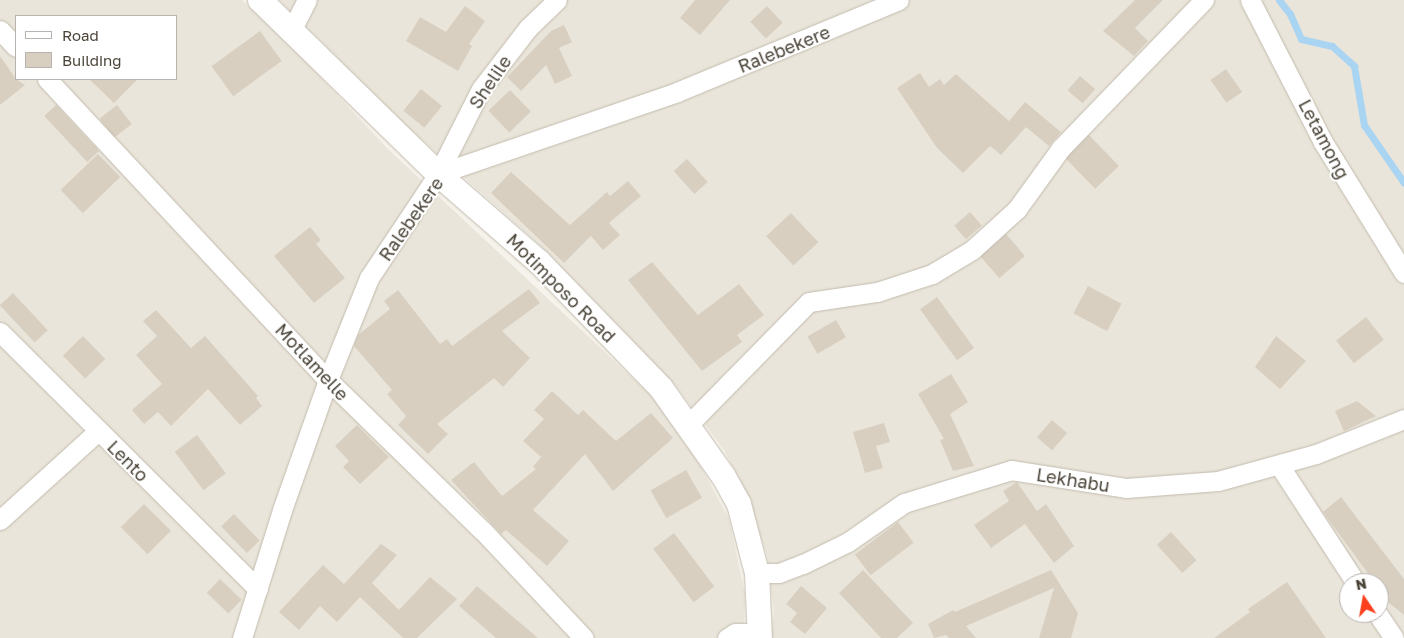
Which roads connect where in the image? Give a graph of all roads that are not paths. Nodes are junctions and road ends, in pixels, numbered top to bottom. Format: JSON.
{"nodes":[{"id":1,"x":260,"y":0,"type":"edge"},
{"id":2,"x":307,"y":0,"type":"edge"},
{"id":3,"x":558,"y":0,"type":"edge"},
{"id":4,"x":899,"y":0,"type":"edge"},
{"id":5,"x":1204,"y":0,"type":"edge"},
{"id":6,"x":1250,"y":0,"type":"edge"},
{"id":7,"x":0,"y":30,"type":"edge"},
{"id":8,"x":291,"y":31,"type":"junction"},
{"id":9,"x":15,"y":46,"type":"edge"},
{"id":10,"x":48,"y":80,"type":"edge"},
{"id":11,"x":438,"y":174,"type":"junction"},
{"id":12,"x":1404,"y":273,"type":"edge"},
{"id":13,"x":0,"y":332,"type":"edge"},
{"id":14,"x":328,"y":380,"type":"junction"},
{"id":15,"x":1404,"y":419,"type":"edge"},
{"id":16,"x":686,"y":427,"type":"junction"},
{"id":17,"x":98,"y":431,"type":"junction"},
{"id":18,"x":1279,"y":465,"type":"junction"},
{"id":19,"x":2,"y":515,"type":"edge"},
{"id":20,"x":756,"y":573,"type":"junction"},
{"id":21,"x":1349,"y":573,"type":"edge"},
{"id":22,"x":258,"y":589,"type":"junction"},
{"id":23,"x":1383,"y":623,"type":"edge"},
{"id":24,"x":760,"y":635,"type":"edge"},
{"id":25,"x":242,"y":638,"type":"edge"},
{"id":26,"x":584,"y":638,"type":"edge"},
{"id":27,"x":727,"y":638,"type":"edge"},
{"id":28,"x":1394,"y":638,"type":"edge"}],
"edges":[{"from":1,"to":8,"type":"street","name":"Motimposo Road"},
{"from":2,"to":8,"type":"street"},
{"from":3,"to":11,"type":"street","name":"Shelile"},
{"from":4,"to":11,"type":"street","name":"Ralebekere"},
{"from":5,"to":16,"type":"street"},
{"from":6,"to":12,"type":"street","name":"Letamong"},
{"from":7,"to":9,"type":"street"},
{"from":8,"to":11,"type":"street","name":"Motimposo Road"},
{"from":10,"to":14,"type":"street","name":"Motlamelle"},
{"from":11,"to":14,"type":"street","name":"Ralebekere"},
{"from":11,"to":16,"type":"street","name":"Motimposo Road"},
{"from":13,"to":17,"type":"street","name":"Lento"},
{"from":14,"to":22,"type":"street","name":"Ralebekere"},
{"from":14,"to":26,"type":"street","name":"Motlamelle"},
{"from":15,"to":18,"type":"street","name":"Lekhabu"},
{"from":16,"to":20,"type":"street","name":"Motimposo Road"},
{"from":17,"to":19,"type":"street"},
{"from":17,"to":22,"type":"street","name":"Lento"},
{"from":18,"to":20,"type":"street","name":"Lekhabu"},
{"from":18,"to":21,"type":"street"},
{"from":20,"to":24,"type":"street","name":"Motimposo Road"},
{"from":22,"to":25,"type":"street","name":"Ralebekere"},
{"from":23,"to":28,"type":"street"},
{"from":24,"to":27,"type":"street"}]}
